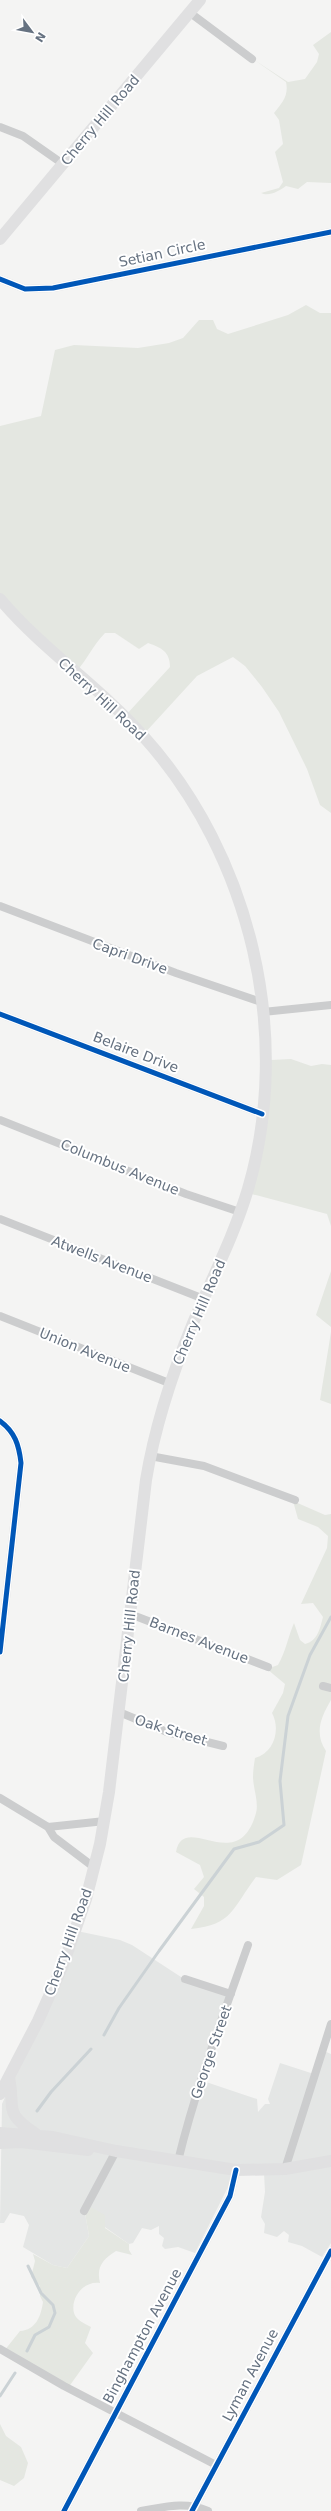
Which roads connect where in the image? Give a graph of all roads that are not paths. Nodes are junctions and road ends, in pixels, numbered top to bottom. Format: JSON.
{"nodes":[{"id":1,"x":200,"y":0,"type":"edge"},
{"id":2,"x":189,"y":12,"type":"junction"},
{"id":3,"x":252,"y":59,"type":"dead end"},
{"id":4,"x":0,"y":127,"type":"edge"},
{"id":5,"x":63,"y":164,"type":"junction"},
{"id":6,"x":331,"y":232,"type":"edge"},
{"id":7,"x":0,"y":239,"type":"edge"},
{"id":8,"x":0,"y":279,"type":"edge"},
{"id":9,"x":0,"y":599,"type":"edge"},
{"id":10,"x":0,"y":906,"type":"edge"},
{"id":11,"x":331,"y":1005,"type":"edge"},
{"id":12,"x":262,"y":1007,"type":"junction"},
{"id":13,"x":0,"y":1014,"type":"edge"},
{"id":14,"x":262,"y":1114,"type":"junction"},
{"id":15,"x":0,"y":1120,"type":"edge"},
{"id":16,"x":240,"y":1212,"type":"junction"},
{"id":17,"x":0,"y":1219,"type":"edge"},
{"id":18,"x":204,"y":1299,"type":"junction"},
{"id":19,"x":0,"y":1316,"type":"edge"},
{"id":20,"x":169,"y":1383,"type":"junction"},
{"id":21,"x":0,"y":1421,"type":"edge"},
{"id":22,"x":150,"y":1456,"type":"junction"},
{"id":23,"x":295,"y":1500,"type":"dead end"},
{"id":24,"x":130,"y":1614,"type":"junction"},
{"id":25,"x":0,"y":1652,"type":"edge"},
{"id":26,"x":268,"y":1667,"type":"dead end"},
{"id":27,"x":119,"y":1712,"type":"junction"},
{"id":28,"x":223,"y":1746,"type":"dead end"},
{"id":29,"x":0,"y":1798,"type":"edge"},
{"id":30,"x":105,"y":1821,"type":"junction"},
{"id":31,"x":48,"y":1827,"type":"junction"},
{"id":32,"x":95,"y":1868,"type":"junction"},
{"id":33,"x":248,"y":1944,"type":"dead end"},
{"id":34,"x":185,"y":1979,"type":"dead end"},
{"id":35,"x":231,"y":1994,"type":"junction"},
{"id":36,"x":331,"y":2024,"type":"edge"},
{"id":37,"x":4,"y":2080,"type":"edge"},
{"id":38,"x":0,"y":2094,"type":"edge"},
{"id":39,"x":0,"y":2133,"type":"edge"},
{"id":40,"x":37,"y":2134,"type":"junction"},
{"id":41,"x":0,"y":2143,"type":"edge"},
{"id":42,"x":116,"y":2151,"type":"junction"},
{"id":43,"x":178,"y":2161,"type":"junction"},
{"id":44,"x":331,"y":2161,"type":"edge"},
{"id":45,"x":285,"y":2169,"type":"junction"},
{"id":46,"x":236,"y":2170,"type":"junction"},
{"id":47,"x":84,"y":2211,"type":"dead end"},
{"id":48,"x":331,"y":2250,"type":"edge"},
{"id":49,"x":0,"y":2349,"type":"edge"},
{"id":50,"x":115,"y":2412,"type":"junction"},
{"id":51,"x":216,"y":2465,"type":"junction"},
{"id":52,"x":194,"y":2508,"type":"edge"},
{"id":53,"x":64,"y":2511,"type":"edge"},
{"id":54,"x":141,"y":2511,"type":"edge"},
{"id":55,"x":208,"y":2511,"type":"edge"}],
"edges":[{"from":1,"to":2,"type":"main road","name":"Cherry Hill Road"},
{"from":2,"to":3,"type":"street"},
{"from":2,"to":5,"type":"main road","name":"Cherry Hill Road"},
{"from":4,"to":5,"type":"street"},
{"from":5,"to":7,"type":"main road","name":"Cherry Hill Road"},
{"from":6,"to":8,"type":"street","name":"Setian Circle"},
{"from":9,"to":12,"type":"main road","name":"Cherry Hill Road"},
{"from":10,"to":12,"type":"street","name":"Capri Drive"},
{"from":11,"to":12,"type":"street"},
{"from":12,"to":14,"type":"main road","name":"Cherry Hill Road"},
{"from":13,"to":14,"type":"street","name":"Belaire Drive"},
{"from":14,"to":16,"type":"main road","name":"Cherry Hill Road"},
{"from":15,"to":16,"type":"street","name":"Columbus Avenue"},
{"from":16,"to":18,"type":"main road","name":"Cherry Hill Road"},
{"from":17,"to":18,"type":"street","name":"Atwells Avenue"},
{"from":18,"to":20,"type":"main road","name":"Cherry Hill Road"},
{"from":19,"to":20,"type":"street","name":"Union Avenue"},
{"from":20,"to":22,"type":"main road","name":"Cherry Hill Road"},
{"from":21,"to":25,"type":"street"},
{"from":22,"to":23,"type":"street"},
{"from":22,"to":24,"type":"main road","name":"Cherry Hill Road"},
{"from":24,"to":26,"type":"street","name":"Barnes Avenue"},
{"from":24,"to":27,"type":"main road","name":"Cherry Hill Road"},
{"from":27,"to":28,"type":"street","name":"Oak Street"},
{"from":27,"to":30,"type":"main road","name":"Cherry Hill Road"},
{"from":29,"to":31,"type":"street"},
{"from":30,"to":31,"type":"street"},
{"from":30,"to":32,"type":"main road","name":"Cherry Hill Road"},
{"from":31,"to":32,"type":"street"},
{"from":32,"to":37,"type":"main road","name":"Cherry Hill Road"},
{"from":33,"to":35,"type":"street","name":"George Street"},
{"from":34,"to":35,"type":"street"},
{"from":35,"to":43,"type":"street","name":"George Street"},
{"from":36,"to":45,"type":"street"},
{"from":37,"to":38,"type":"main road","name":"Cherry Hill Road"},
{"from":37,"to":40,"type":"main road"},
{"from":39,"to":40,"type":"main road"},
{"from":40,"to":42,"type":"main road"},
{"from":41,"to":42,"type":"main road"},
{"from":42,"to":43,"type":"main road"},
{"from":42,"to":47,"type":"street"},
{"from":43,"to":46,"type":"main road"},
{"from":44,"to":45,"type":"main road"},
{"from":45,"to":46,"type":"main road"},
{"from":46,"to":50,"type":"street","name":"Binghampton Avenue"},
{"from":48,"to":51,"type":"street","name":"Lyman Avenue"},
{"from":49,"to":50,"type":"street"},
{"from":50,"to":51,"type":"street"},
{"from":50,"to":53,"type":"street","name":"Binghampton Avenue"},
{"from":51,"to":52,"type":"street","name":"Lyman Avenue"},
{"from":52,"to":54,"type":"street"},
{"from":52,"to":55,"type":"street"}]}
